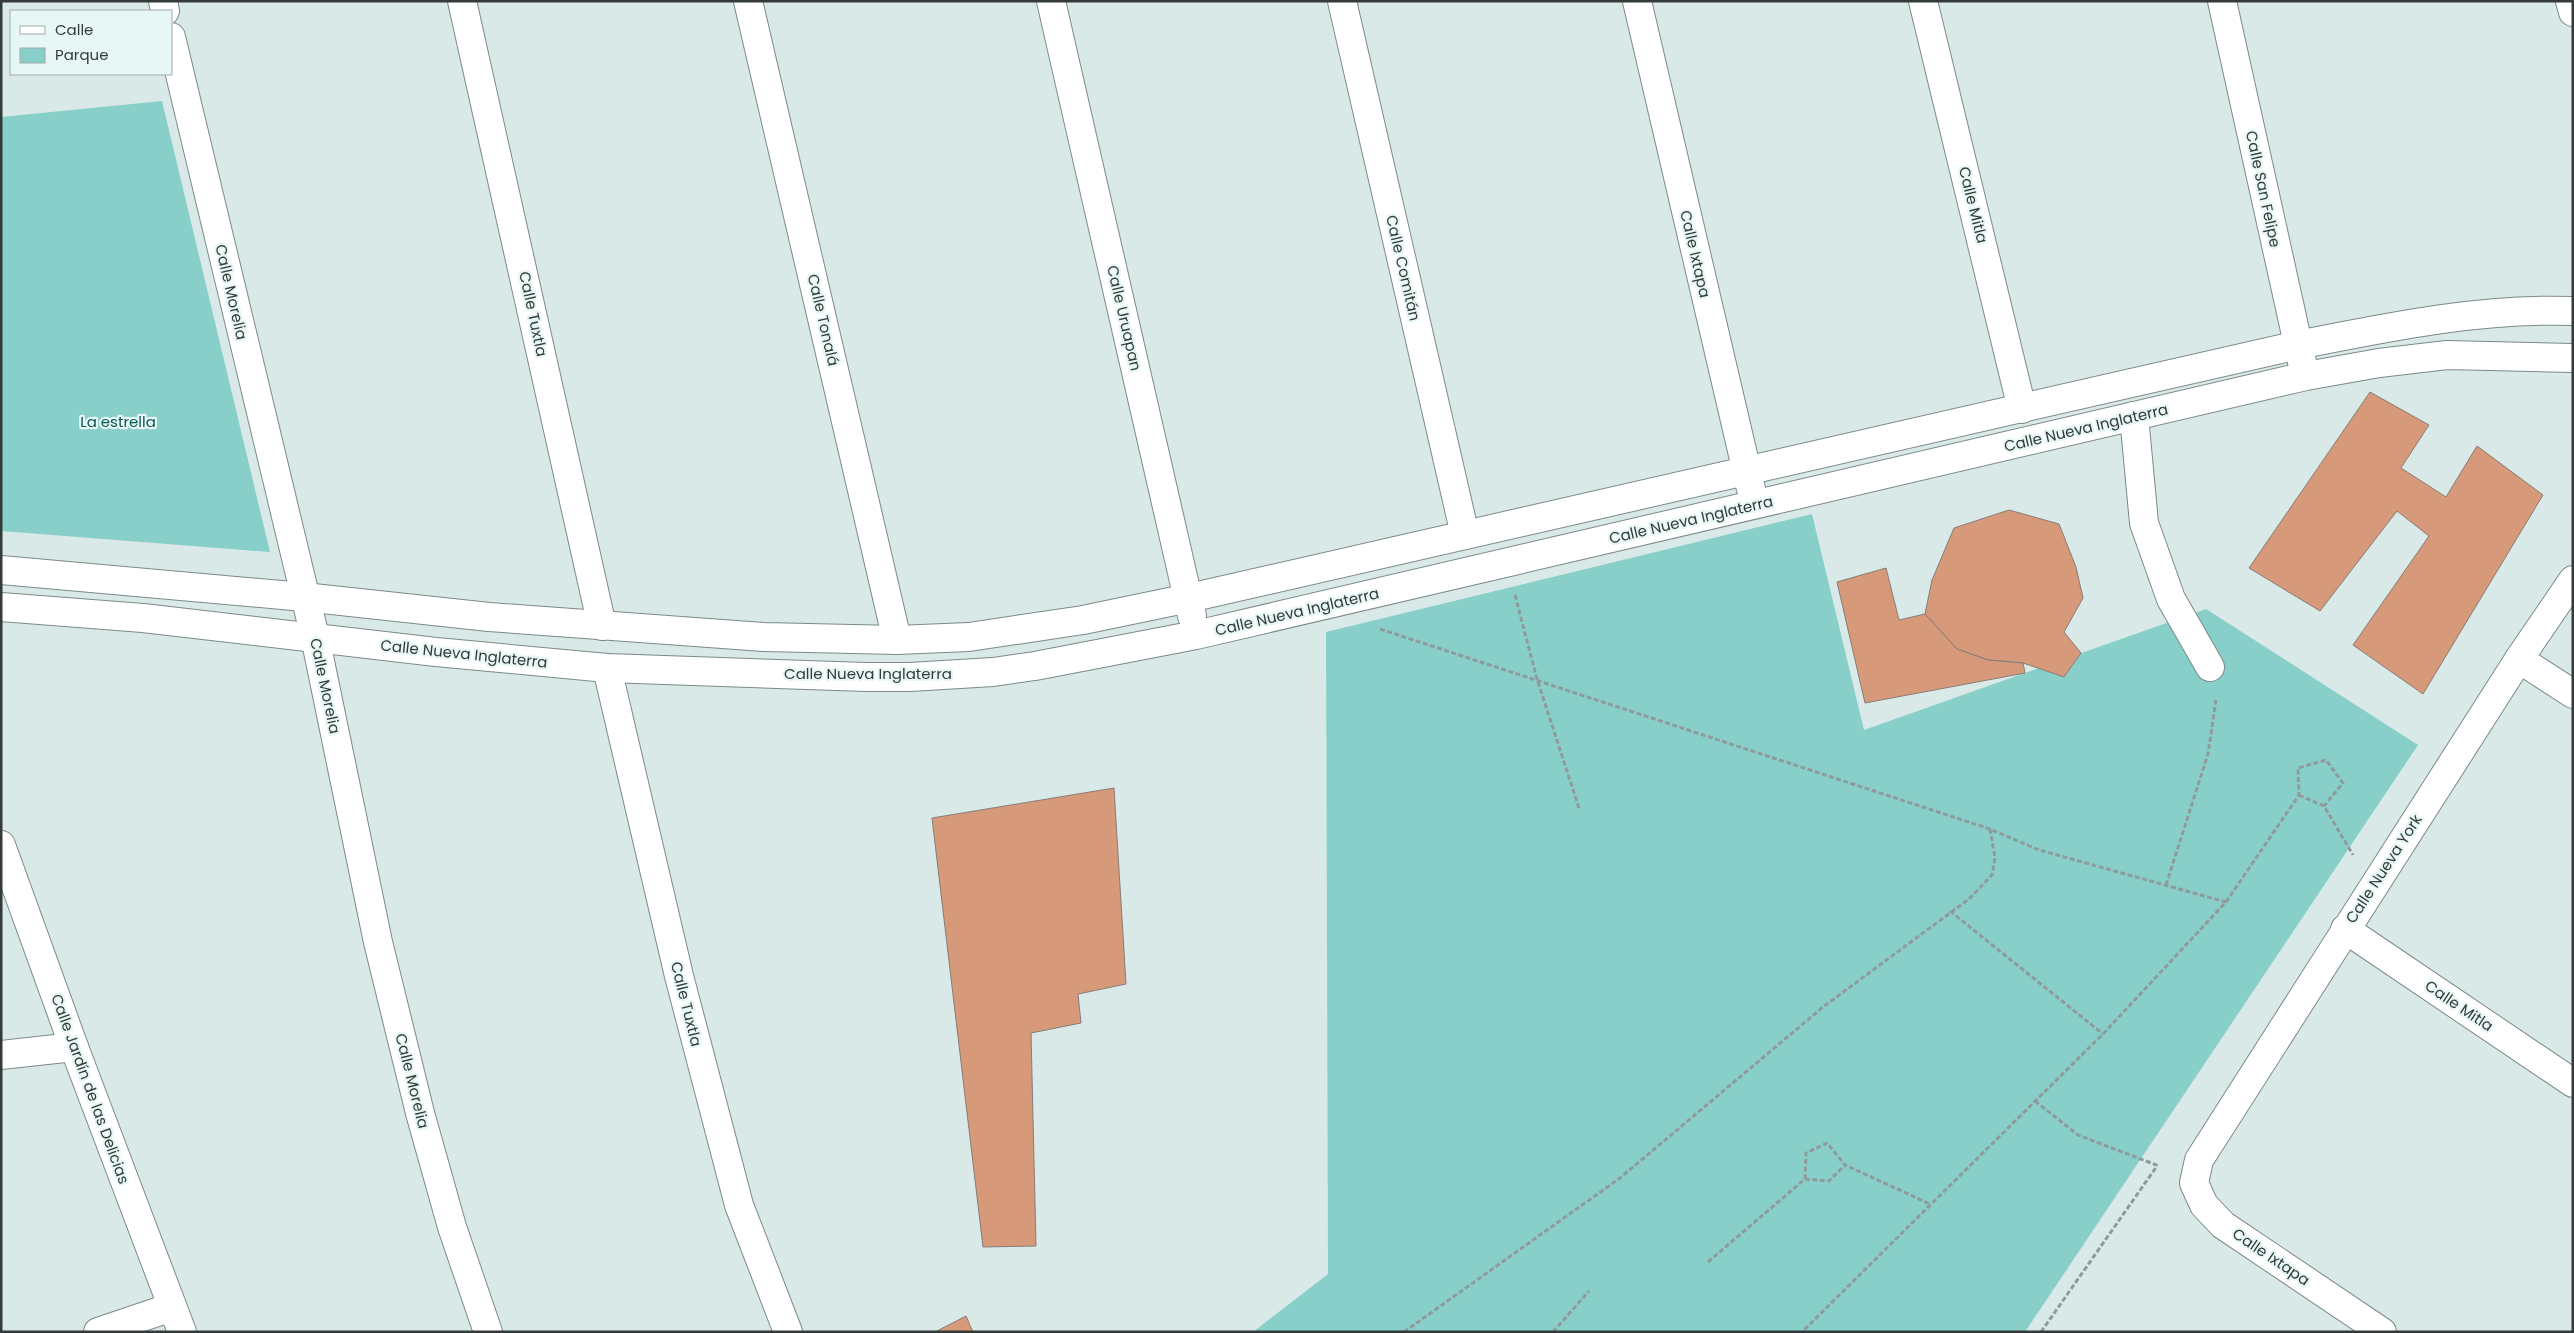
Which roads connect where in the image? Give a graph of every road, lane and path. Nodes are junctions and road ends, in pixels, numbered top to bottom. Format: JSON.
{"nodes":[{"id":1,"x":462,"y":1,"type":"edge"},
{"id":2,"x":748,"y":1,"type":"edge"},
{"id":3,"x":1051,"y":1,"type":"edge"},
{"id":4,"x":1342,"y":1,"type":"edge"},
{"id":5,"x":1637,"y":1,"type":"edge"},
{"id":6,"x":1923,"y":1,"type":"edge"},
{"id":7,"x":2222,"y":1,"type":"edge"},
{"id":8,"x":2570,"y":1,"type":"edge"},
{"id":9,"x":2573,"y":12,"type":"edge"},
{"id":10,"x":172,"y":41,"type":"edge"},
{"id":11,"x":2573,"y":311,"type":"edge"},
{"id":12,"x":2298,"y":345,"type":"junction"},
{"id":13,"x":2573,"y":358,"type":"edge"},
{"id":14,"x":2306,"y":376,"type":"junction"},
{"id":15,"x":2022,"y":409,"type":"junction"},
{"id":16,"x":2134,"y":416,"type":"junction"},
{"id":17,"x":1746,"y":471,"type":"junction"},
{"id":18,"x":1755,"y":505,"type":"junction"},
{"id":19,"x":1465,"y":534,"type":"junction"},
{"id":20,"x":1506,"y":563,"type":"junction"},
{"id":21,"x":1,"y":570,"type":"edge"},
{"id":22,"x":2573,"y":580,"type":"edge"},
{"id":23,"x":304,"y":597,"type":"junction"},
{"id":24,"x":1189,"y":598,"type":"junction"},
{"id":25,"x":1330,"y":604,"type":"junction"},
{"id":26,"x":1,"y":607,"type":"edge"},
{"id":27,"x":602,"y":626,"type":"junction"},
{"id":28,"x":1196,"y":635,"type":"junction"},
{"id":29,"x":315,"y":637,"type":"junction"},
{"id":30,"x":897,"y":640,"type":"junction"},
{"id":31,"x":2519,"y":659,"type":"junction"},
{"id":32,"x":2210,"y":667,"type":"joint"},
{"id":33,"x":607,"y":668,"type":"junction"},
{"id":34,"x":1537,"y":679,"type":"junction"},
{"id":35,"x":2573,"y":694,"type":"edge"},
{"id":36,"x":2299,"y":795,"type":"junction"},
{"id":37,"x":2324,"y":806,"type":"junction"},
{"id":38,"x":1579,"y":808,"type":"dead end"},
{"id":39,"x":1990,"y":829,"type":"junction"},
{"id":40,"x":3,"y":856,"type":"edge"},
{"id":41,"x":2381,"y":873,"type":"junction"},
{"id":42,"x":2166,"y":885,"type":"junction"},
{"id":43,"x":2226,"y":902,"type":"junction"},
{"id":44,"x":1950,"y":911,"type":"junction"},
{"id":45,"x":2346,"y":928,"type":"junction"},
{"id":46,"x":2103,"y":1034,"type":"junction"},
{"id":47,"x":74,"y":1047,"type":"junction"},
{"id":48,"x":1,"y":1056,"type":"edge"},
{"id":49,"x":2573,"y":1083,"type":"edge"},
{"id":50,"x":2034,"y":1102,"type":"junction"},
{"id":51,"x":2199,"y":1160,"type":"junction"},
{"id":52,"x":1845,"y":1165,"type":"junction"},
{"id":53,"x":2157,"y":1166,"type":"junction"},
{"id":54,"x":1805,"y":1179,"type":"junction"},
{"id":55,"x":1930,"y":1204,"type":"junction"},
{"id":56,"x":1708,"y":1262,"type":"dead end"},
{"id":57,"x":1589,"y":1291,"type":"dead end"},
{"id":58,"x":177,"y":1319,"type":"edge"},
{"id":59,"x":1806,"y":1328,"type":"junction"},
{"id":60,"x":98,"y":1332,"type":"edge"},
{"id":61,"x":488,"y":1332,"type":"edge"},
{"id":62,"x":788,"y":1332,"type":"edge"},
{"id":63,"x":1404,"y":1332,"type":"edge"},
{"id":64,"x":1553,"y":1332,"type":"edge"},
{"id":65,"x":1802,"y":1332,"type":"edge"},
{"id":66,"x":1809,"y":1332,"type":"edge"},
{"id":67,"x":2041,"y":1332,"type":"edge"},
{"id":68,"x":2382,"y":1332,"type":"edge"}],
"edges":[{"from":1,"to":27,"type":"street","name":"Calle Tuxtla"},
{"from":2,"to":30,"type":"street","name":"Calle Tonalá"},
{"from":3,"to":24,"type":"street","name":"Calle Uruapan"},
{"from":4,"to":19,"type":"street","name":"Calle Comitán"},
{"from":5,"to":17,"type":"street","name":"Calle Ixtapa"},
{"from":6,"to":15,"type":"street","name":"Calle Mitla"},
{"from":7,"to":12,"type":"street","name":"Calle San Felipe"},
{"from":8,"to":9,"type":"street"},
{"from":10,"to":23,"type":"street","name":"Calle Morelia"},
{"from":11,"to":12,"type":"street"},
{"from":12,"to":14,"type":"street","name":"Calle San Felipe"},
{"from":12,"to":15,"type":"street"},
{"from":13,"to":14,"type":"street","name":"Calle Nueva Inglaterra"},
{"from":14,"to":16,"type":"street","name":"Calle Nueva Inglaterra"},
{"from":15,"to":17,"type":"street"},
{"from":16,"to":18,"type":"street","name":"Calle Nueva Inglaterra"},
{"from":16,"to":32,"type":"street"},
{"from":17,"to":18,"type":"street","name":"Calle Ixtapa"},
{"from":17,"to":19,"type":"street"},
{"from":18,"to":20,"type":"street","name":"Calle Nueva Inglaterra"},
{"from":19,"to":24,"type":"street"},
{"from":20,"to":25,"type":"street","name":"Calle Nueva Inglaterra"},
{"from":20,"to":34,"type":"path"},
{"from":21,"to":23,"type":"street"},
{"from":22,"to":31,"type":"street","name":"Calle Nueva York"},
{"from":23,"to":27,"type":"street"},
{"from":23,"to":29,"type":"street","name":"Calle Morelia"},
{"from":24,"to":28,"type":"street","name":"Calle Uruapan"},
{"from":24,"to":30,"type":"street"},
{"from":25,"to":28,"type":"street","name":"Calle Nueva Inglaterra"},
{"from":25,"to":34,"type":"path"},
{"from":26,"to":29,"type":"street","name":"Calle Nueva Inglaterra"},
{"from":27,"to":30,"type":"street"},
{"from":28,"to":33,"type":"street","name":"Calle Nueva Inglaterra"},
{"from":29,"to":33,"type":"street","name":"Calle Nueva Inglaterra"},
{"from":29,"to":61,"type":"street","name":"Calle Morelia"},
{"from":31,"to":35,"type":"street"},
{"from":31,"to":41,"type":"street","name":"Calle Nueva York"},
{"from":32,"to":42,"type":"path"},
{"from":33,"to":62,"type":"street","name":"Calle Tuxtla"},
{"from":34,"to":38,"type":"path"},
{"from":34,"to":39,"type":"path"},
{"from":36,"to":37,"type":"path"},
{"from":36,"to":37,"type":"path"},
{"from":36,"to":43,"type":"path"},
{"from":37,"to":41,"type":"path"},
{"from":39,"to":42,"type":"path"},
{"from":39,"to":44,"type":"path"},
{"from":40,"to":47,"type":"street","name":"Calle Jardín de las Delicias"},
{"from":41,"to":45,"type":"street","name":"Calle Nueva York"},
{"from":42,"to":43,"type":"path"},
{"from":43,"to":46,"type":"path"},
{"from":44,"to":46,"type":"path"},
{"from":44,"to":63,"type":"path"},
{"from":45,"to":49,"type":"street","name":"Calle Mitla"},
{"from":45,"to":51,"type":"street","name":"Calle Nueva York"},
{"from":46,"to":50,"type":"path"},
{"from":47,"to":48,"type":"street"},
{"from":47,"to":58,"type":"street","name":"Calle Jardín de las Delicias"},
{"from":50,"to":53,"type":"path"},
{"from":50,"to":55,"type":"path"},
{"from":51,"to":53,"type":"path"},
{"from":51,"to":68,"type":"street","name":"Calle Ixtapa"},
{"from":52,"to":54,"type":"path"},
{"from":52,"to":54,"type":"path"},
{"from":52,"to":55,"type":"path"},
{"from":53,"to":67,"type":"path"},
{"from":54,"to":56,"type":"path"},
{"from":55,"to":59,"type":"path"},
{"from":57,"to":64,"type":"path"},
{"from":58,"to":60,"type":"street"},
{"from":59,"to":65,"type":"path"},
{"from":59,"to":66,"type":"path"}]}
